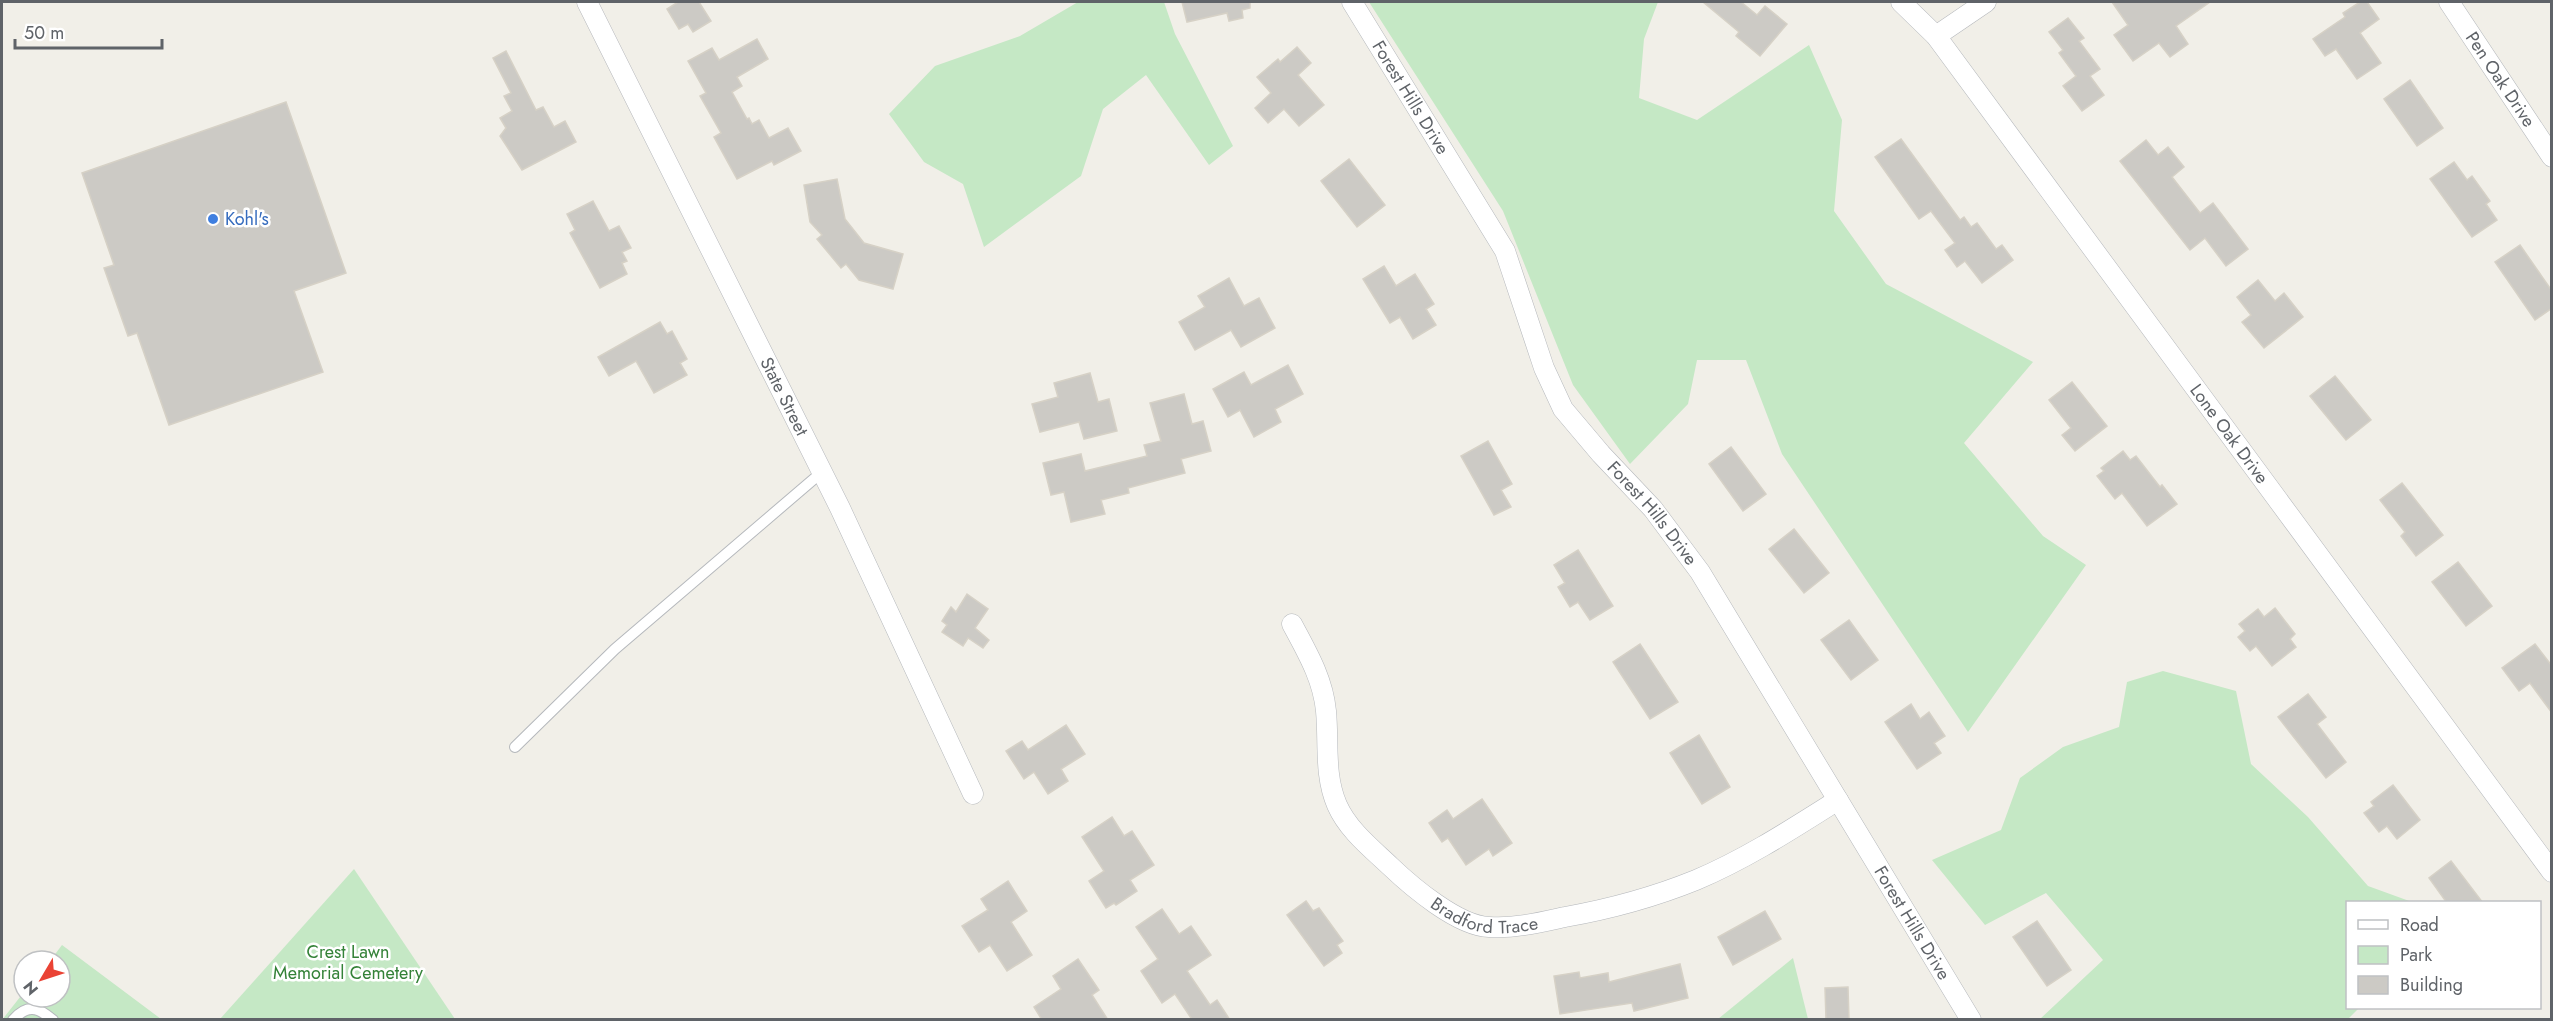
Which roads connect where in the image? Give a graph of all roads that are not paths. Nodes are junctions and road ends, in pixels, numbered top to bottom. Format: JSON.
{"nodes":[{"id":1,"x":587,"y":2,"type":"edge"},
{"id":2,"x":1352,"y":2,"type":"edge"},
{"id":3,"x":1901,"y":2,"type":"edge"},
{"id":4,"x":1986,"y":2,"type":"edge"},
{"id":5,"x":2449,"y":2,"type":"edge"},
{"id":6,"x":1936,"y":36,"type":"junction"},
{"id":7,"x":2552,"y":157,"type":"edge"},
{"id":8,"x":822,"y":472,"type":"junction"},
{"id":9,"x":1292,"y":624,"type":"dead end"},
{"id":10,"x":515,"y":747,"type":"dead end"},
{"id":11,"x":973,"y":794,"type":"dead end"},
{"id":12,"x":1838,"y":800,"type":"junction"},
{"id":13,"x":2552,"y":872,"type":"edge"},
{"id":14,"x":13,"y":1020,"type":"edge"},
{"id":15,"x":53,"y":1020,"type":"edge"},
{"id":16,"x":1971,"y":1020,"type":"edge"}],
"edges":[{"from":1,"to":8,"type":"street","name":"State Street"},
{"from":2,"to":12,"type":"street","name":"Forest Hills Drive"},
{"from":3,"to":6,"type":"street","name":"Lone Oak Drive"},
{"from":4,"to":6,"type":"street"},
{"from":5,"to":7,"type":"street","name":"Pen Oak Drive"},
{"from":6,"to":13,"type":"street","name":"Lone Oak Drive"},
{"from":8,"to":10,"type":"lane"},
{"from":8,"to":11,"type":"street","name":"State Street"},
{"from":9,"to":12,"type":"street","name":"Bradford Trace"},
{"from":12,"to":16,"type":"street","name":"Forest Hills Drive"},
{"from":14,"to":15,"type":"lane"}]}
